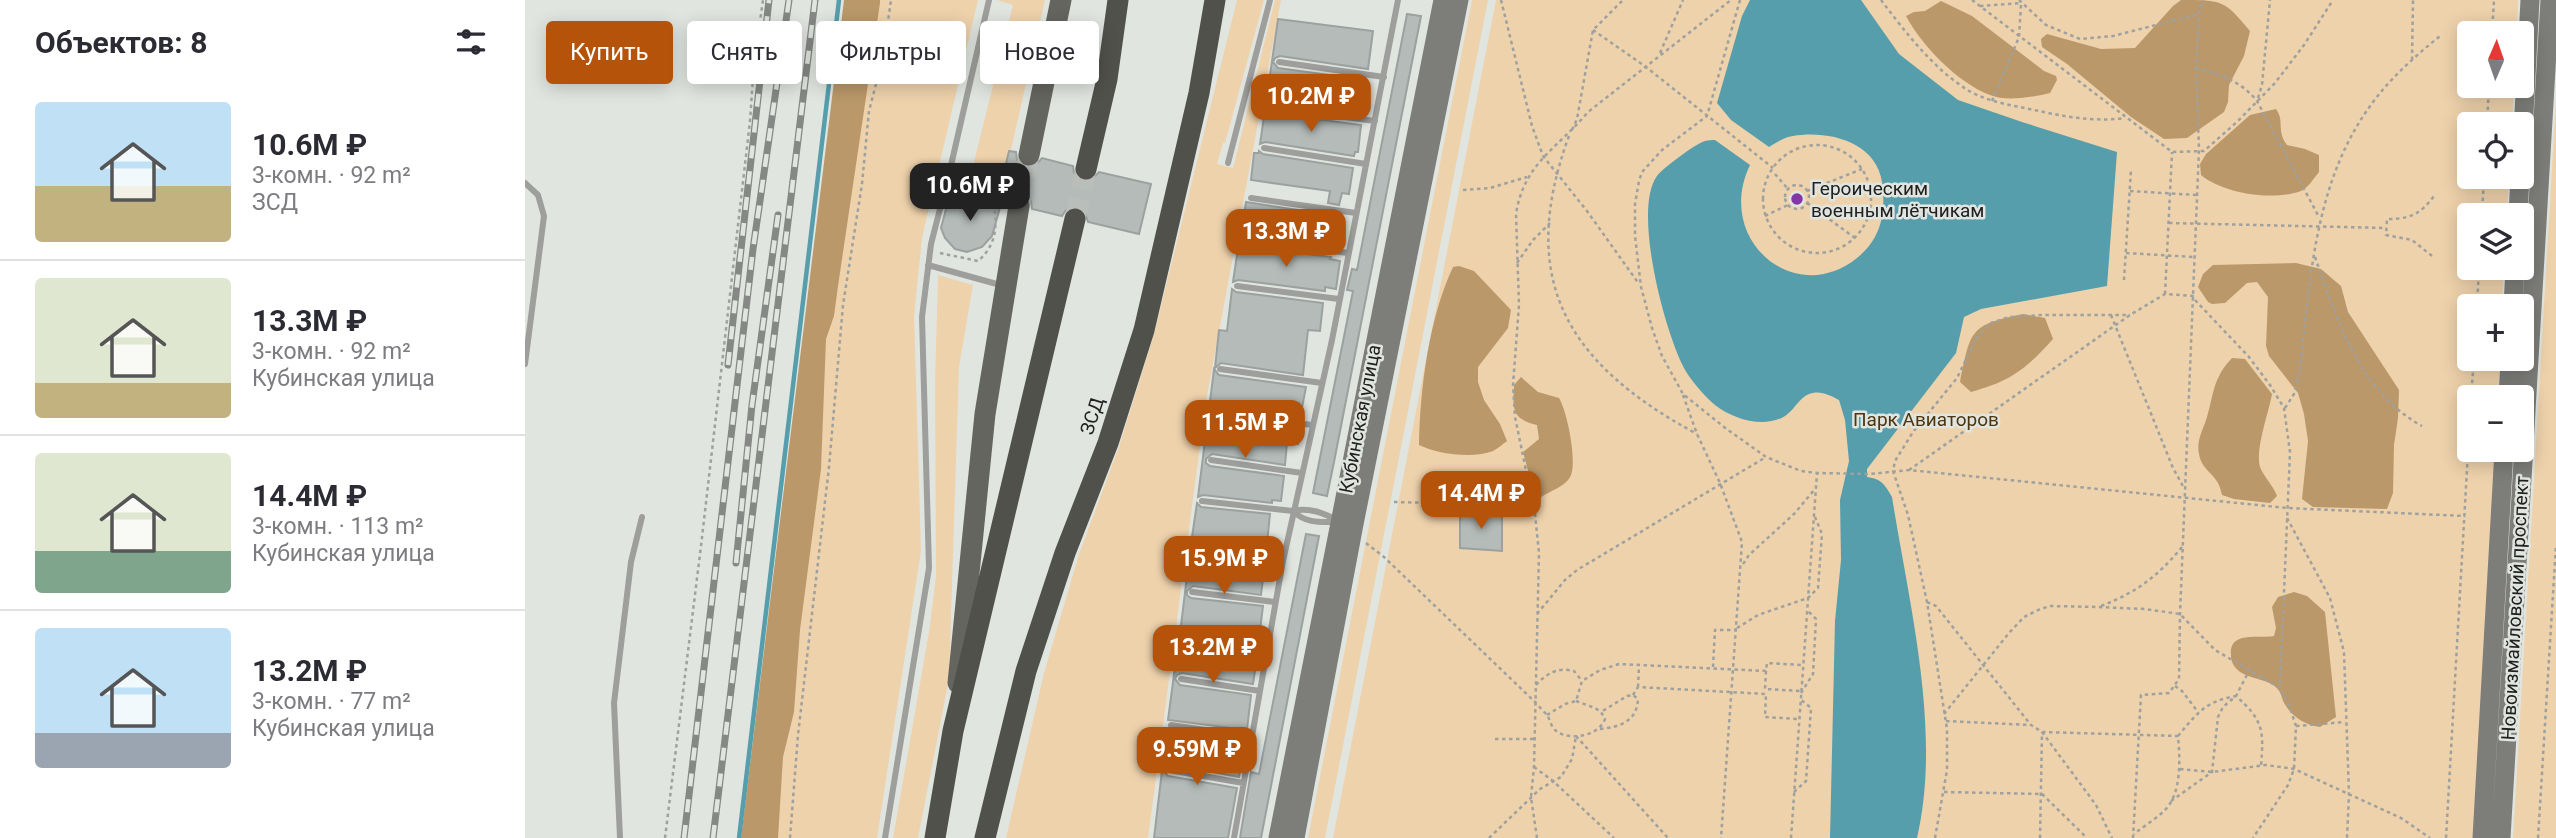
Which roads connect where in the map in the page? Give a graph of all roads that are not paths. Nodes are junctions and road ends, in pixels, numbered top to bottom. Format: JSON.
{"nodes":[{"id":1,"x":989,"y":0,"type":"edge"},
{"id":2,"x":1061,"y":0,"type":"edge"},
{"id":3,"x":1118,"y":0,"type":"edge"},
{"id":4,"x":1215,"y":0,"type":"edge"},
{"id":5,"x":1225,"y":0,"type":"edge"},
{"id":6,"x":1270,"y":0,"type":"edge"},
{"id":7,"x":1398,"y":0,"type":"edge"},
{"id":8,"x":1443,"y":0,"type":"edge"},
{"id":9,"x":1459,"y":0,"type":"edge"},
{"id":10,"x":2531,"y":0,"type":"edge"},
{"id":11,"x":2550,"y":0,"type":"edge"},
{"id":12,"x":1279,"y":62,"type":"dead end"},
{"id":13,"x":1384,"y":77,"type":"junction"},
{"id":14,"x":1199,"y":93,"type":"junction"},
{"id":15,"x":1270,"y":107,"type":"dead end"},
{"id":16,"x":2524,"y":112,"type":"edge"},
{"id":17,"x":1375,"y":121,"type":"junction"},
{"id":18,"x":1264,"y":148,"type":"dead end"},
{"id":19,"x":1029,"y":155,"type":"tunnel mouth"},
{"id":20,"x":1228,"y":163,"type":"dead end"},
{"id":21,"x":1366,"y":164,"type":"junction"},
{"id":22,"x":1086,"y":169,"type":"tunnel mouth"},
{"id":23,"x":525,"y":183,"type":"edge"},
{"id":24,"x":1251,"y":198,"type":"dead end"},
{"id":25,"x":1019,"y":206,"type":"tunnel mouth"},
{"id":26,"x":1356,"y":213,"type":"junction"},
{"id":27,"x":1075,"y":219,"type":"tunnel mouth"},
{"id":28,"x":1246,"y":240,"type":"dead end"},
{"id":29,"x":1348,"y":253,"type":"junction"},
{"id":30,"x":928,"y":265,"type":"junction"},
{"id":31,"x":1006,"y":286,"type":"junction"},
{"id":32,"x":1237,"y":286,"type":"dead end"},
{"id":33,"x":1339,"y":299,"type":"junction"},
{"id":34,"x":525,"y":364,"type":"edge"},
{"id":35,"x":1220,"y":369,"type":"dead end"},
{"id":36,"x":1322,"y":383,"type":"junction"},
{"id":37,"x":1213,"y":414,"type":"dead end"},
{"id":38,"x":1313,"y":425,"type":"junction"},
{"id":39,"x":1211,"y":460,"type":"dead end"},
{"id":40,"x":2503,"y":462,"type":"edge"},
{"id":41,"x":1302,"y":473,"type":"junction"},
{"id":42,"x":1202,"y":501,"type":"dead end"},
{"id":43,"x":1293,"y":511,"type":"junction"},
{"id":44,"x":642,"y":517,"type":"dead end"},
{"id":45,"x":1347,"y":523,"type":"junction"},
{"id":46,"x":1195,"y":548,"type":"dead end"},
{"id":47,"x":1283,"y":561,"type":"junction"},
{"id":48,"x":1192,"y":592,"type":"dead end"},
{"id":49,"x":1275,"y":602,"type":"junction"},
{"id":50,"x":1185,"y":636,"type":"dead end"},
{"id":51,"x":1268,"y":645,"type":"junction"},
{"id":52,"x":1181,"y":680,"type":"dead end"},
{"id":53,"x":1260,"y":691,"type":"junction"},
{"id":54,"x":1171,"y":725,"type":"dead end"},
{"id":55,"x":953,"y":731,"type":"junction"},
{"id":56,"x":1253,"y":737,"type":"junction"},
{"id":57,"x":1168,"y":770,"type":"dead end"},
{"id":58,"x":1244,"y":783,"type":"junction"},
{"id":59,"x":620,"y":838,"type":"edge"},
{"id":60,"x":885,"y":838,"type":"edge"},
{"id":61,"x":935,"y":838,"type":"edge"},
{"id":62,"x":985,"y":838,"type":"edge"},
{"id":63,"x":1234,"y":838,"type":"edge"},
{"id":64,"x":1278,"y":838,"type":"edge"},
{"id":65,"x":1295,"y":838,"type":"edge"},
{"id":66,"x":2482,"y":838,"type":"edge"},
{"id":67,"x":2501,"y":838,"type":"edge"}],
"edges":[{"from":1,"to":30,"type":"lane"},
{"from":2,"to":19,"type":"main road"},
{"from":3,"to":22,"type":"highway"},
{"from":4,"to":14,"type":"highway","name":"ЗСД"},
{"from":5,"to":14,"type":"main road"},
{"from":6,"to":20,"type":"lane"},
{"from":7,"to":13,"type":"lane"},
{"from":8,"to":45,"type":"main road","name":"Кубинская улица"},
{"from":9,"to":45,"type":"main road","name":"Кубинская улица"},
{"from":10,"to":16,"type":"main road"},
{"from":11,"to":67,"type":"main road","name":"Новоизмайловский проспект"},
{"from":12,"to":13,"type":"lane"},
{"from":13,"to":17,"type":"lane"},
{"from":14,"to":62,"type":"highway","name":"ЗСД"},
{"from":15,"to":17,"type":"lane"},
{"from":17,"to":21,"type":"lane"},
{"from":18,"to":21,"type":"lane"},
{"from":21,"to":26,"type":"lane"},
{"from":23,"to":34,"type":"lane"},
{"from":24,"to":26,"type":"lane"},
{"from":25,"to":31,"type":"main road"},
{"from":26,"to":29,"type":"lane"},
{"from":27,"to":55,"type":"highway"},
{"from":28,"to":29,"type":"lane"},
{"from":29,"to":33,"type":"lane"},
{"from":30,"to":31,"type":"lane"},
{"from":30,"to":60,"type":"lane"},
{"from":31,"to":55,"type":"main road"},
{"from":32,"to":33,"type":"lane"},
{"from":33,"to":36,"type":"lane"},
{"from":35,"to":36,"type":"lane"},
{"from":36,"to":38,"type":"lane"},
{"from":37,"to":38,"type":"lane"},
{"from":38,"to":41,"type":"lane"},
{"from":39,"to":41,"type":"lane"},
{"from":40,"to":66,"type":"main road","name":"Новоизмайловский проспект"},
{"from":41,"to":43,"type":"lane"},
{"from":42,"to":43,"type":"lane"},
{"from":43,"to":45,"type":"lane"},
{"from":43,"to":45,"type":"lane"},
{"from":43,"to":47,"type":"lane"},
{"from":44,"to":59,"type":"lane"},
{"from":45,"to":64,"type":"main road","name":"Кубинская улица"},
{"from":45,"to":65,"type":"main road","name":"Кубинская улица"},
{"from":46,"to":47,"type":"lane"},
{"from":47,"to":49,"type":"lane"},
{"from":48,"to":49,"type":"lane"},
{"from":49,"to":51,"type":"lane"},
{"from":50,"to":51,"type":"lane"},
{"from":51,"to":53,"type":"lane"},
{"from":52,"to":53,"type":"lane"},
{"from":53,"to":56,"type":"lane"},
{"from":54,"to":56,"type":"lane"},
{"from":55,"to":61,"type":"highway"},
{"from":56,"to":58,"type":"lane"},
{"from":57,"to":58,"type":"lane"},
{"from":58,"to":63,"type":"lane"}]}
